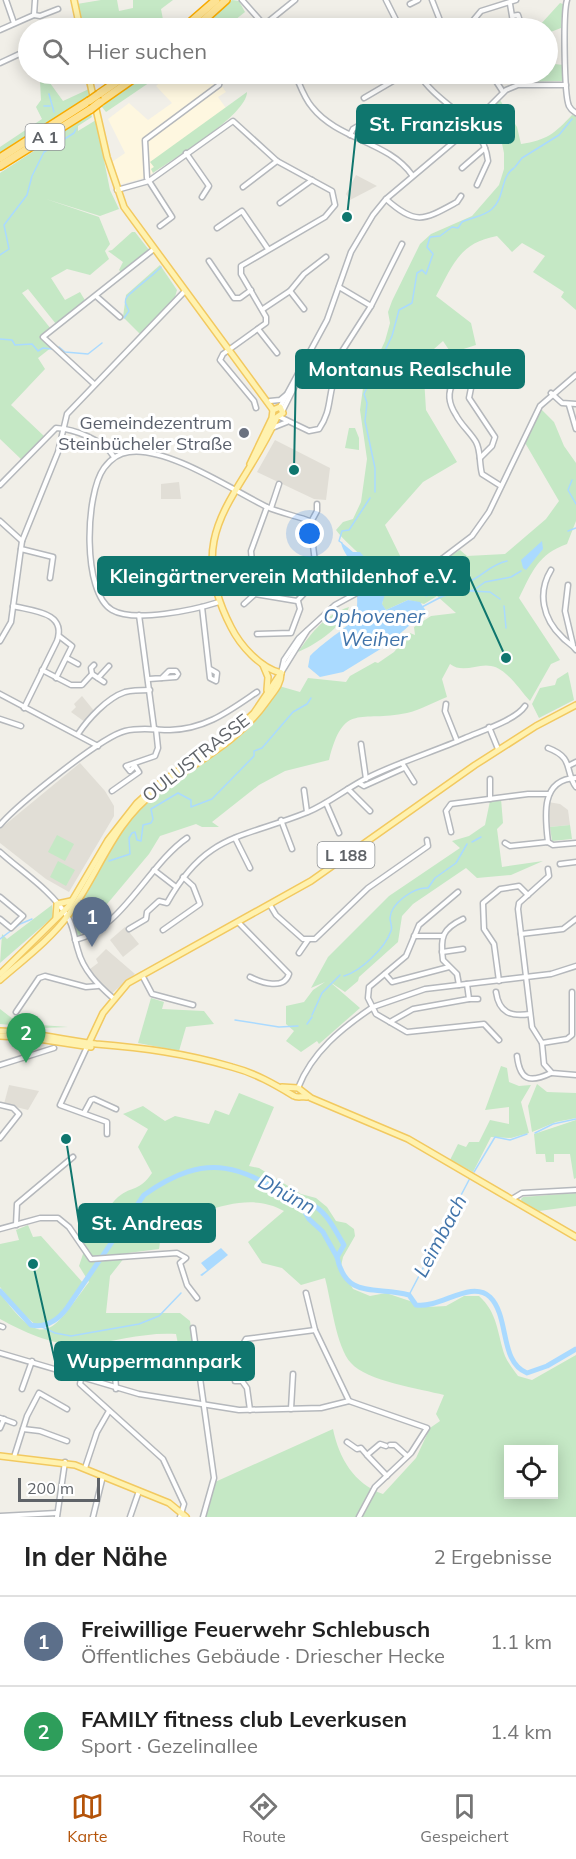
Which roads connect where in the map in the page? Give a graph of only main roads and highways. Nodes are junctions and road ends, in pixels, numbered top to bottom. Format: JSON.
{"nodes":[{"id":1,"x":74,"y":0,"type":"edge"},
{"id":2,"x":216,"y":0,"type":"edge"},
{"id":3,"x":226,"y":0,"type":"edge"},
{"id":4,"x":78,"y":18,"type":"edge"},
{"id":5,"x":195,"y":18,"type":"edge"},
{"id":6,"x":206,"y":18,"type":"edge"},
{"id":7,"x":90,"y":84,"type":"edge"},
{"id":8,"x":116,"y":84,"type":"edge"},
{"id":9,"x":123,"y":84,"type":"edge"},
{"id":10,"x":100,"y":98,"type":"junction"},
{"id":11,"x":90,"y":105,"type":"junction"},
{"id":12,"x":0,"y":158,"type":"edge"},
{"id":13,"x":0,"y":166,"type":"edge"},
{"id":14,"x":257,"y":388,"type":"junction"},
{"id":15,"x":278,"y":412,"type":"junction"},
{"id":16,"x":250,"y":464,"type":"junction"},
{"id":17,"x":262,"y":663,"type":"junction"},
{"id":18,"x":281,"y":673,"type":"junction"},
{"id":19,"x":576,"y":705,"type":"edge"},
{"id":20,"x":250,"y":717,"type":"junction"},
{"id":21,"x":73,"y":900,"type":"junction"},
{"id":22,"x":66,"y":914,"type":"junction"},
{"id":23,"x":55,"y":923,"type":"junction"},
{"id":24,"x":0,"y":974,"type":"edge"},
{"id":25,"x":0,"y":980,"type":"edge"},
{"id":26,"x":0,"y":1031,"type":"edge"},
{"id":27,"x":93,"y":1034,"type":"junction"},
{"id":28,"x":0,"y":1036,"type":"edge"},
{"id":29,"x":79,"y":1041,"type":"junction"},
{"id":30,"x":102,"y":1044,"type":"junction"},
{"id":31,"x":88,"y":1045,"type":"junction"},
{"id":32,"x":112,"y":1045,"type":"junction"},
{"id":33,"x":576,"y":1237,"type":"edge"},
{"id":34,"x":0,"y":1456,"type":"edge"},
{"id":35,"x":182,"y":1515,"type":"edge"}],
"edges":[{"from":1,"to":4,"type":"main road"},
{"from":2,"to":5,"type":"highway"},
{"from":3,"to":6,"type":"highway"},
{"from":7,"to":14,"type":"main road"},
{"from":8,"to":10,"type":"highway","number":"A 1"},
{"from":9,"to":10,"type":"highway","number":"A 1"},
{"from":10,"to":11,"type":"highway","number":"A 1","bridge":true},
{"from":11,"to":12,"type":"highway","number":"A 1"},
{"from":11,"to":13,"type":"highway","number":"A 1"},
{"from":14,"to":15,"type":"main road"},
{"from":14,"to":15,"type":"main road"},
{"from":15,"to":16,"type":"main road"},
{"from":15,"to":16,"type":"main road"},
{"from":16,"to":17,"type":"main road"},
{"from":17,"to":18,"type":"main road"},
{"from":17,"to":20,"type":"main road"},
{"from":18,"to":20,"type":"main road","name":"OULUSTRASSE"},
{"from":18,"to":22,"type":"main road","name":"OULUSTRASSE"},
{"from":19,"to":27,"type":"main road","number":"L 188"},
{"from":20,"to":21,"type":"main road","name":"OULUSTRASSE"},
{"from":21,"to":22,"type":"main road","name":"OULUSTRASSE"},
{"from":21,"to":23,"type":"main road"},
{"from":22,"to":23,"type":"main road","name":"OULUSTRASSE"},
{"from":22,"to":25,"type":"main road","name":"OULUSTRASSE"},
{"from":23,"to":24,"type":"main road","name":"OULUSTRASSE"},
{"from":26,"to":29,"type":"main road"},
{"from":27,"to":29,"type":"main road"},
{"from":27,"to":30,"type":"main road"},
{"from":27,"to":31,"type":"main road","number":"L 188"},
{"from":28,"to":31,"type":"main road"},
{"from":29,"to":31,"type":"main road"},
{"from":30,"to":31,"type":"main road"},
{"from":30,"to":32,"type":"main road"},
{"from":31,"to":32,"type":"main road"},
{"from":32,"to":33,"type":"main road"},
{"from":34,"to":35,"type":"main road"}]}
